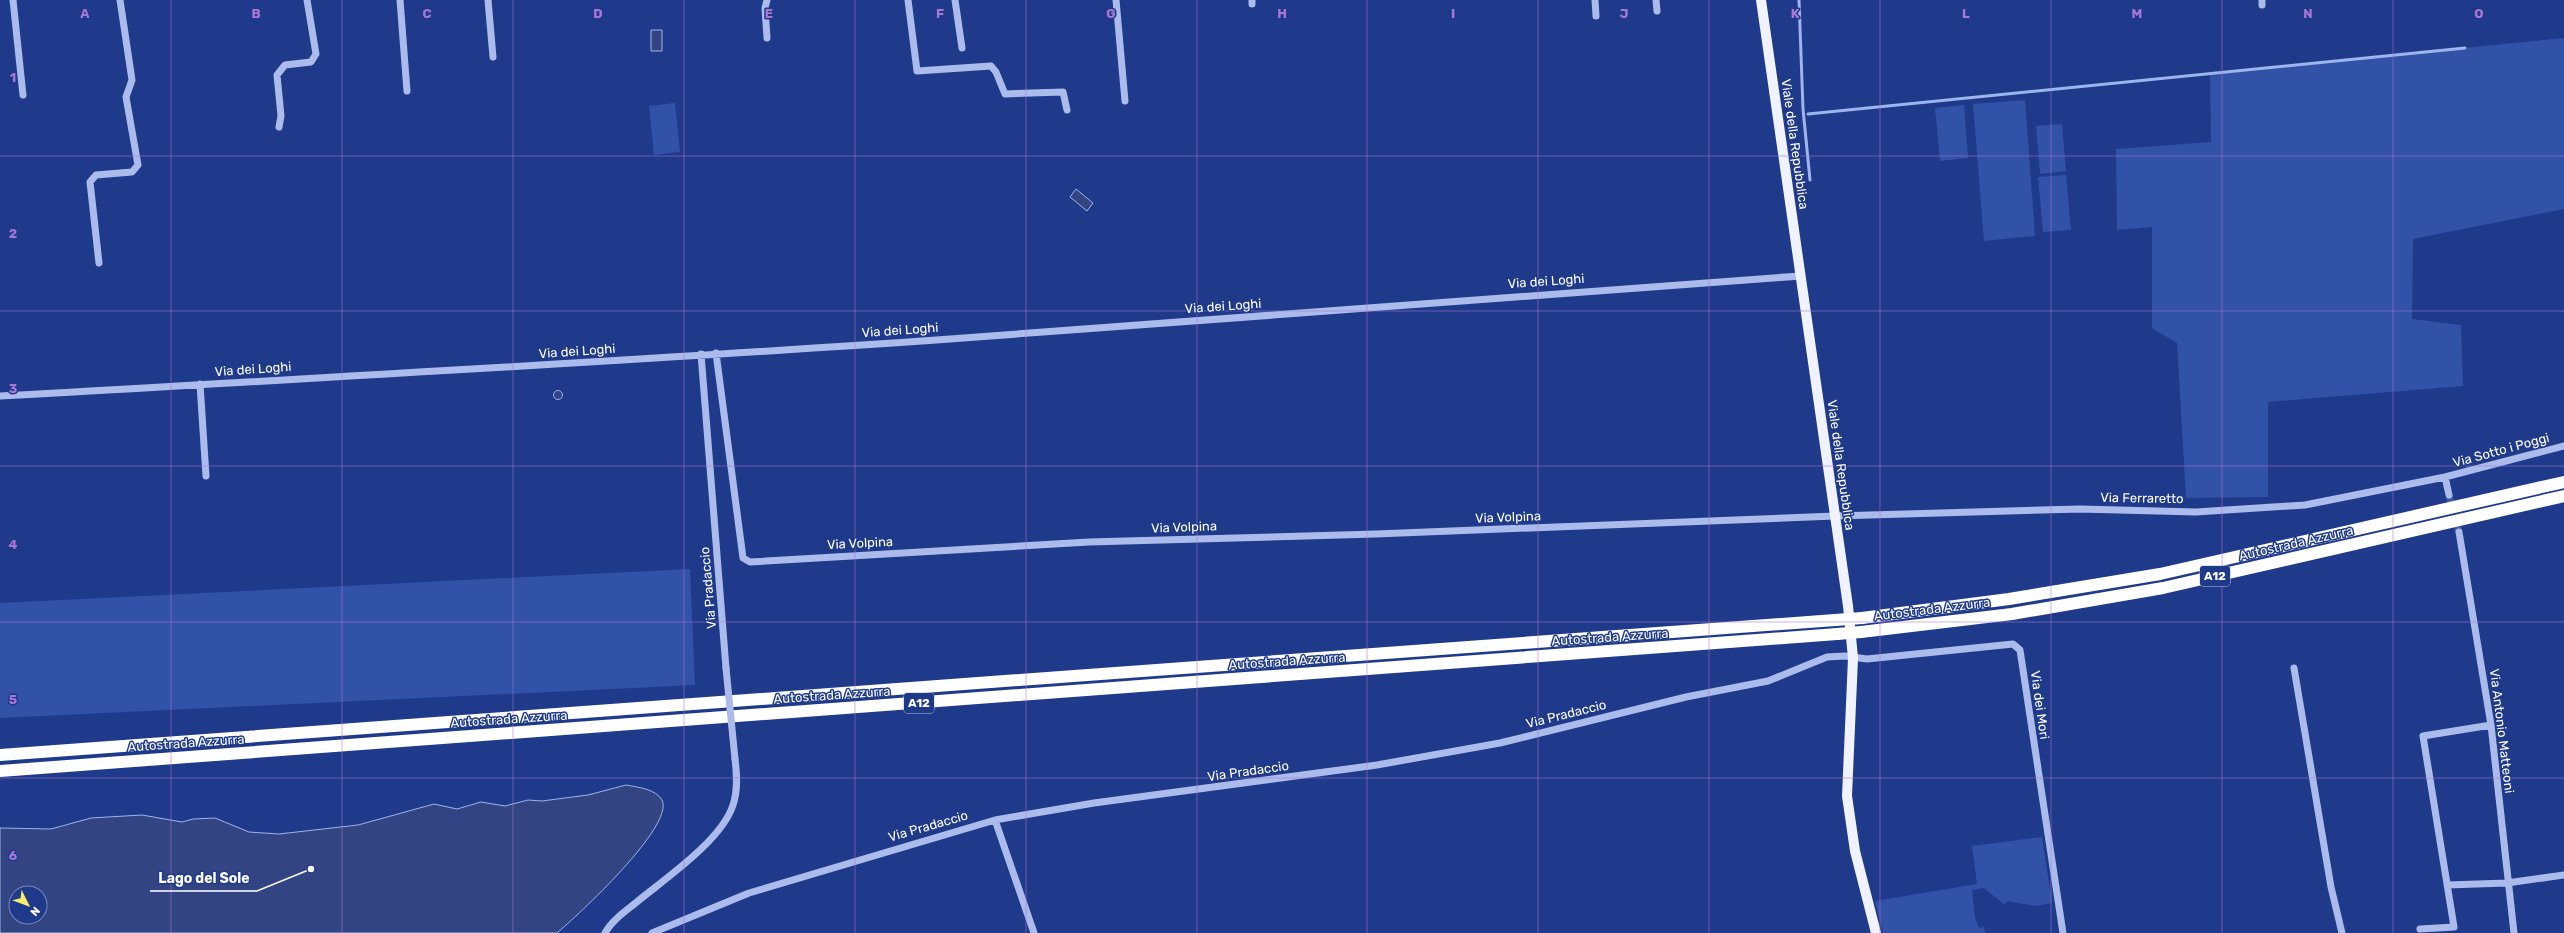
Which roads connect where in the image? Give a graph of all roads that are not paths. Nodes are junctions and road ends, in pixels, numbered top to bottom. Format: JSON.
{"nodes":[{"id":1,"x":13,"y":0,"type":"edge"},
{"id":2,"x":120,"y":0,"type":"edge"},
{"id":3,"x":307,"y":0,"type":"edge"},
{"id":4,"x":400,"y":0,"type":"edge"},
{"id":5,"x":488,"y":0,"type":"edge"},
{"id":6,"x":767,"y":0,"type":"edge"},
{"id":7,"x":908,"y":0,"type":"edge"},
{"id":8,"x":955,"y":0,"type":"edge"},
{"id":9,"x":1116,"y":0,"type":"edge"},
{"id":10,"x":1595,"y":0,"type":"edge"},
{"id":11,"x":1656,"y":0,"type":"edge"},
{"id":12,"x":1761,"y":0,"type":"edge"},
{"id":13,"x":1657,"y":11,"type":"dead end"},
{"id":14,"x":1596,"y":16,"type":"dead end"},
{"id":15,"x":767,"y":38,"type":"dead end"},
{"id":16,"x":962,"y":48,"type":"dead end"},
{"id":17,"x":493,"y":57,"type":"dead end"},
{"id":18,"x":407,"y":91,"type":"dead end"},
{"id":19,"x":23,"y":95,"type":"dead end"},
{"id":20,"x":1125,"y":101,"type":"dead end"},
{"id":21,"x":1067,"y":110,"type":"dead end"},
{"id":22,"x":279,"y":128,"type":"dead end"},
{"id":23,"x":99,"y":263,"type":"dead end"},
{"id":24,"x":1800,"y":276,"type":"junction"},
{"id":25,"x":716,"y":353,"type":"junction"},
{"id":26,"x":701,"y":354,"type":"junction"},
{"id":27,"x":200,"y":384,"type":"junction"},
{"id":28,"x":0,"y":396,"type":"edge"},
{"id":29,"x":2564,"y":446,"type":"edge"},
{"id":30,"x":206,"y":476,"type":"dead end"},
{"id":31,"x":2445,"y":477,"type":"junction"},
{"id":32,"x":2564,"y":482,"type":"edge"},
{"id":33,"x":2449,"y":495,"type":"tunnel mouth"},
{"id":34,"x":2564,"y":496,"type":"edge"},
{"id":35,"x":1835,"y":516,"type":"junction"},
{"id":36,"x":2459,"y":532,"type":"tunnel mouth"},
{"id":37,"x":1853,"y":658,"type":"junction"},
{"id":38,"x":2294,"y":668,"type":"dead end"},
{"id":39,"x":2491,"y":725,"type":"junction"},
{"id":40,"x":0,"y":755,"type":"edge"},
{"id":41,"x":0,"y":771,"type":"edge"},
{"id":42,"x":995,"y":820,"type":"junction"},
{"id":43,"x":2564,"y":875,"type":"edge"},
{"id":44,"x":2507,"y":883,"type":"junction"},
{"id":45,"x":2447,"y":885,"type":"junction"},
{"id":46,"x":2420,"y":929,"type":"dead end"},
{"id":47,"x":605,"y":933,"type":"edge"},
{"id":48,"x":652,"y":933,"type":"edge"},
{"id":49,"x":1034,"y":933,"type":"edge"},
{"id":50,"x":1876,"y":933,"type":"edge"},
{"id":51,"x":2062,"y":933,"type":"edge"},
{"id":52,"x":2342,"y":933,"type":"edge"},
{"id":53,"x":2514,"y":933,"type":"edge"}],
"edges":[{"from":1,"to":19,"type":"street"},
{"from":2,"to":23,"type":"street"},
{"from":3,"to":22,"type":"street"},
{"from":4,"to":18,"type":"street"},
{"from":5,"to":17,"type":"street"},
{"from":6,"to":15,"type":"street"},
{"from":7,"to":21,"type":"street"},
{"from":8,"to":16,"type":"street"},
{"from":9,"to":20,"type":"street"},
{"from":10,"to":14,"type":"street"},
{"from":11,"to":13,"type":"street"},
{"from":12,"to":24,"type":"main road","name":"Viale della Repubblica"},
{"from":24,"to":25,"type":"street","name":"Via dei Loghi"},
{"from":24,"to":35,"type":"main road","name":"Viale della Repubblica"},
{"from":25,"to":26,"type":"street","name":"Via dei Loghi"},
{"from":25,"to":35,"type":"street","name":"Via Volpina"},
{"from":26,"to":27,"type":"street","name":"Via dei Loghi"},
{"from":26,"to":47,"type":"street","name":"Via Pradaccio","bridge":true},
{"from":27,"to":28,"type":"street","name":"Via dei Loghi"},
{"from":27,"to":30,"type":"street"},
{"from":29,"to":31,"type":"street","name":"Via Sotto i Poggi"},
{"from":31,"to":33,"type":"street"},
{"from":31,"to":35,"type":"street","name":"Via Ferraretto"},
{"from":32,"to":40,"type":"highway","name":"Autostrada Azzurra","number":"A12","bridge":true},
{"from":34,"to":41,"type":"highway","name":"Autostrada Azzurra","number":"A12","bridge":true},
{"from":35,"to":37,"type":"main road","name":"Viale della Repubblica"},
{"from":36,"to":39,"type":"street","name":"Via Antonio Matteoni"},
{"from":37,"to":42,"type":"street","name":"Via Pradaccio"},
{"from":37,"to":50,"type":"main road","name":"Viale della Repubblica"},
{"from":37,"to":51,"type":"street","name":"Via dei Mori"},
{"from":38,"to":52,"type":"street"},
{"from":39,"to":44,"type":"street","name":"Via Antonio Matteoni"},
{"from":39,"to":45,"type":"street"},
{"from":42,"to":48,"type":"street","name":"Via Pradaccio"},
{"from":42,"to":49,"type":"street"},
{"from":43,"to":44,"type":"street"},
{"from":44,"to":45,"type":"street"},
{"from":44,"to":53,"type":"street","name":"Via Antonio Matteoni"},
{"from":45,"to":46,"type":"street"}]}
